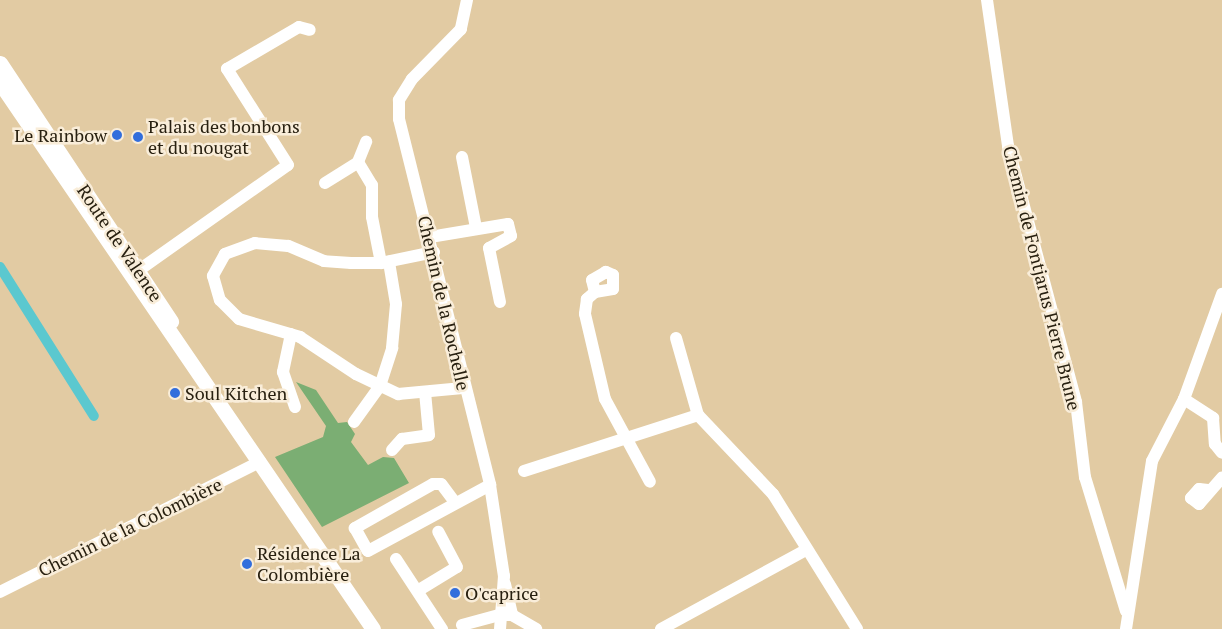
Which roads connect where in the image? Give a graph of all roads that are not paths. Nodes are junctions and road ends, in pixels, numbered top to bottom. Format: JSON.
{"nodes":[{"id":1,"x":467,"y":0,"type":"edge"},
{"id":2,"x":987,"y":0,"type":"edge"},
{"id":3,"x":310,"y":30,"type":"dead end"},
{"id":4,"x":0,"y":64,"type":"edge"},
{"id":5,"x":0,"y":83,"type":"edge"},
{"id":6,"x":366,"y":142,"type":"dead end"},
{"id":7,"x":462,"y":157,"type":"dead end"},
{"id":8,"x":358,"y":162,"type":"junction"},
{"id":9,"x":325,"y":183,"type":"dead end"},
{"id":10,"x":480,"y":227,"type":"junction"},
{"id":11,"x":430,"y":237,"type":"junction"},
{"id":12,"x":489,"y":248,"type":"junction"},
{"id":13,"x":434,"y":252,"type":"junction"},
{"id":14,"x":385,"y":263,"type":"junction"},
{"id":15,"x":139,"y":270,"type":"junction"},
{"id":16,"x":613,"y":275,"type":"dead end"},
{"id":17,"x":1222,"y":294,"type":"edge"},
{"id":18,"x":500,"y":302,"type":"dead end"},
{"id":19,"x":291,"y":334,"type":"junction"},
{"id":20,"x":676,"y":338,"type":"dead end"},
{"id":21,"x":380,"y":386,"type":"junction"},
{"id":22,"x":464,"y":388,"type":"junction"},
{"id":23,"x":425,"y":392,"type":"junction"},
{"id":24,"x":1184,"y":399,"type":"junction"},
{"id":25,"x":295,"y":407,"type":"dead end"},
{"id":26,"x":1218,"y":414,"type":"edge"},
{"id":27,"x":698,"y":415,"type":"junction"},
{"id":28,"x":354,"y":422,"type":"dead end"},
{"id":29,"x":234,"y":424,"type":"junction"},
{"id":30,"x":622,"y":439,"type":"junction"},
{"id":31,"x":392,"y":450,"type":"dead end"},
{"id":32,"x":1222,"y":453,"type":"edge"},
{"id":33,"x":260,"y":462,"type":"junction"},
{"id":34,"x":524,"y":471,"type":"dead end"},
{"id":35,"x":1222,"y":478,"type":"edge"},
{"id":36,"x":650,"y":482,"type":"dead end"},
{"id":37,"x":490,"y":485,"type":"junction"},
{"id":38,"x":1208,"y":490,"type":"dead end"},
{"id":39,"x":454,"y":501,"type":"junction"},
{"id":40,"x":438,"y":532,"type":"dead end"},
{"id":41,"x":806,"y":550,"type":"junction"},
{"id":42,"x":396,"y":559,"type":"dead end"},
{"id":43,"x":504,"y":576,"type":"junction"},
{"id":44,"x":419,"y":590,"type":"junction"},
{"id":45,"x":0,"y":592,"type":"edge"},
{"id":46,"x":1126,"y":612,"type":"junction"},
{"id":47,"x":499,"y":615,"type":"junction"},
{"id":48,"x":512,"y":616,"type":"junction"},
{"id":49,"x":462,"y":625,"type":"junction"},
{"id":50,"x":374,"y":628,"type":"edge"},
{"id":51,"x":438,"y":628,"type":"edge"},
{"id":52,"x":479,"y":629,"type":"edge"},
{"id":53,"x":500,"y":629,"type":"edge"},
{"id":54,"x":536,"y":629,"type":"edge"},
{"id":55,"x":661,"y":629,"type":"edge"},
{"id":56,"x":857,"y":629,"type":"edge"},
{"id":57,"x":1126,"y":629,"type":"edge"}],
"edges":[{"from":1,"to":11,"type":"street","name":"Chemin de la Rochelle"},
{"from":2,"to":46,"type":"street","name":"Chemin de Fontjarus Pierre Brune"},
{"from":3,"to":15,"type":"street"},
{"from":4,"to":15,"type":"main road","name":"Route de Valence"},
{"from":5,"to":29,"type":"main road","name":"Route de Valence"},
{"from":6,"to":8,"type":"street"},
{"from":7,"to":10,"type":"street"},
{"from":8,"to":9,"type":"street"},
{"from":8,"to":14,"type":"street"},
{"from":10,"to":11,"type":"street"},
{"from":10,"to":12,"type":"street"},
{"from":10,"to":12,"type":"street"},
{"from":11,"to":13,"type":"street","name":"Chemin de la Rochelle"},
{"from":12,"to":18,"type":"street"},
{"from":13,"to":14,"type":"street"},
{"from":13,"to":22,"type":"street","name":"Chemin de la Rochelle"},
{"from":14,"to":19,"type":"street"},
{"from":14,"to":21,"type":"street"},
{"from":15,"to":29,"type":"main road","name":"Route de Valence"},
{"from":16,"to":30,"type":"street"},
{"from":17,"to":24,"type":"street"},
{"from":19,"to":21,"type":"street"},
{"from":19,"to":25,"type":"street"},
{"from":20,"to":27,"type":"street"},
{"from":21,"to":23,"type":"street"},
{"from":21,"to":28,"type":"street"},
{"from":22,"to":23,"type":"street"},
{"from":22,"to":37,"type":"street","name":"Chemin de la Rochelle"},
{"from":23,"to":31,"type":"street"},
{"from":24,"to":26,"type":"street"},
{"from":24,"to":46,"type":"street"},
{"from":26,"to":32,"type":"street"},
{"from":27,"to":30,"type":"street"},
{"from":27,"to":41,"type":"street"},
{"from":29,"to":33,"type":"main road","name":"Route de Valence"},
{"from":30,"to":34,"type":"street"},
{"from":30,"to":36,"type":"street"},
{"from":33,"to":45,"type":"street","name":"Chemin de la Colombière"},
{"from":33,"to":50,"type":"main road","name":"Route de Valence"},
{"from":35,"to":38,"type":"street"},
{"from":37,"to":39,"type":"street"},
{"from":37,"to":43,"type":"street","name":"Chemin de la Rochelle"},
{"from":39,"to":39,"type":"street"},
{"from":40,"to":44,"type":"street"},
{"from":41,"to":55,"type":"street"},
{"from":41,"to":56,"type":"street"},
{"from":42,"to":44,"type":"street"},
{"from":43,"to":47,"type":"street","name":"Chemin de la Rochelle"},
{"from":43,"to":48,"type":"street"},
{"from":44,"to":51,"type":"street"},
{"from":46,"to":57,"type":"street"},
{"from":47,"to":48,"type":"street"},
{"from":47,"to":49,"type":"street"},
{"from":47,"to":53,"type":"street","name":"Chemin de la Rochelle"},
{"from":48,"to":54,"type":"street"},
{"from":49,"to":51,"type":"street"},
{"from":49,"to":52,"type":"street"}]}
